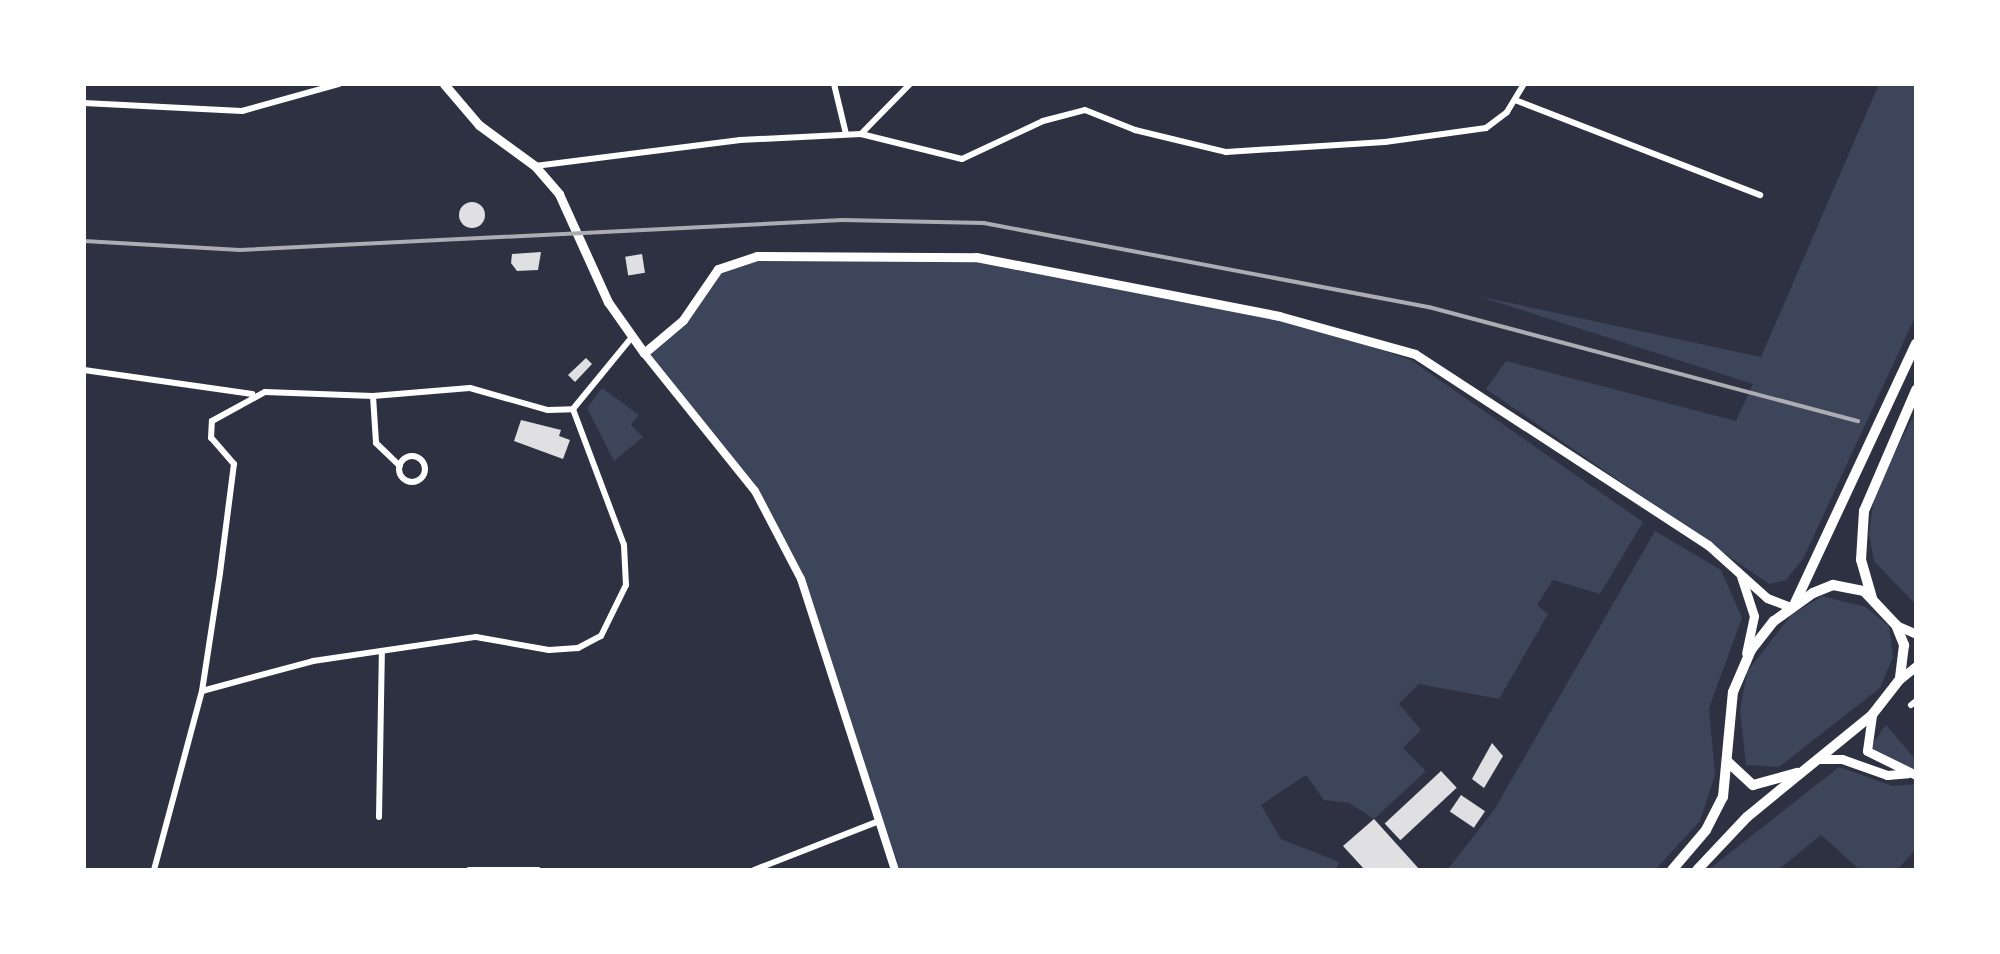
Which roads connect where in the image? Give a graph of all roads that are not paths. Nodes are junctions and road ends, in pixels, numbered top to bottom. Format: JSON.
{"nodes":[{"id":1,"x":339,"y":84,"type":"edge"},
{"id":2,"x":444,"y":84,"type":"edge"},
{"id":3,"x":834,"y":84,"type":"edge"},
{"id":4,"x":911,"y":84,"type":"edge"},
{"id":5,"x":1524,"y":84,"type":"edge"},
{"id":6,"x":1515,"y":100,"type":"junction"},
{"id":7,"x":84,"y":102,"type":"edge"},
{"id":8,"x":846,"y":134,"type":"junction"},
{"id":9,"x":861,"y":134,"type":"junction"},
{"id":10,"x":535,"y":166,"type":"junction"},
{"id":11,"x":1760,"y":195,"type":"dead end"},
{"id":12,"x":632,"y":337,"type":"junction"},
{"id":13,"x":1916,"y":344,"type":"edge"},
{"id":14,"x":644,"y":353,"type":"junction"},
{"id":15,"x":84,"y":370,"type":"edge"},
{"id":16,"x":1916,"y":390,"type":"edge"},
{"id":17,"x":254,"y":394,"type":"junction"},
{"id":18,"x":373,"y":396,"type":"junction"},
{"id":19,"x":573,"y":409,"type":"junction"},
{"id":20,"x":400,"y":466,"type":"junction"},
{"id":21,"x":1737,"y":568,"type":"junction"},
{"id":22,"x":1872,"y":598,"type":"junction"},
{"id":23,"x":1792,"y":605,"type":"junction"},
{"id":24,"x":1896,"y":625,"type":"junction"},
{"id":25,"x":1916,"y":634,"type":"edge"},
{"id":26,"x":382,"y":651,"type":"junction"},
{"id":27,"x":1741,"y":666,"type":"junction"},
{"id":28,"x":1916,"y":666,"type":"edge"},
{"id":29,"x":1900,"y":679,"type":"junction"},
{"id":30,"x":202,"y":691,"type":"junction"},
{"id":31,"x":1872,"y":715,"type":"junction"},
{"id":32,"x":1818,"y":759,"type":"junction"},
{"id":33,"x":1728,"y":762,"type":"junction"},
{"id":34,"x":1803,"y":772,"type":"junction"},
{"id":35,"x":1912,"y":774,"type":"edge"},
{"id":36,"x":379,"y":817,"type":"dead end"},
{"id":37,"x":879,"y":821,"type":"junction"},
{"id":38,"x":154,"y":870,"type":"edge"},
{"id":39,"x":469,"y":870,"type":"edge"},
{"id":40,"x":538,"y":870,"type":"edge"},
{"id":41,"x":754,"y":870,"type":"edge"},
{"id":42,"x":895,"y":870,"type":"edge"},
{"id":43,"x":1672,"y":870,"type":"edge"},
{"id":44,"x":1697,"y":870,"type":"edge"}],
"edges":[{"from":1,"to":7,"type":"street"},
{"from":2,"to":10,"type":"main road"},
{"from":3,"to":8,"type":"street"},
{"from":4,"to":9,"type":"street"},
{"from":5,"to":6,"type":"street"},
{"from":6,"to":9,"type":"street"},
{"from":6,"to":11,"type":"street"},
{"from":8,"to":9,"type":"street"},
{"from":8,"to":10,"type":"street"},
{"from":10,"to":12,"type":"main road"},
{"from":12,"to":14,"type":"main road"},
{"from":12,"to":19,"type":"street"},
{"from":13,"to":23,"type":"highway"},
{"from":14,"to":21,"type":"main road"},
{"from":14,"to":37,"type":"street"},
{"from":15,"to":17,"type":"street"},
{"from":16,"to":22,"type":"highway"},
{"from":17,"to":18,"type":"street"},
{"from":17,"to":30,"type":"street"},
{"from":18,"to":19,"type":"street"},
{"from":18,"to":20,"type":"street"},
{"from":19,"to":26,"type":"street"},
{"from":20,"to":20,"type":"street"},
{"from":21,"to":23,"type":"main road"},
{"from":21,"to":27,"type":"main road"},
{"from":22,"to":23,"type":"highway"},
{"from":22,"to":24,"type":"highway"},
{"from":23,"to":27,"type":"highway"},
{"from":24,"to":25,"type":"main road"},
{"from":24,"to":29,"type":"highway"},
{"from":26,"to":30,"type":"street"},
{"from":26,"to":36,"type":"street"},
{"from":27,"to":33,"type":"highway"},
{"from":28,"to":29,"type":"main road"},
{"from":29,"to":31,"type":"highway"},
{"from":30,"to":38,"type":"street"},
{"from":31,"to":32,"type":"highway"},
{"from":31,"to":35,"type":"main road"},
{"from":32,"to":34,"type":"highway"},
{"from":32,"to":35,"type":"main road"},
{"from":33,"to":34,"type":"highway"},
{"from":33,"to":43,"type":"highway"},
{"from":34,"to":44,"type":"highway"},
{"from":37,"to":41,"type":"street"},
{"from":37,"to":42,"type":"street"},
{"from":39,"to":40,"type":"street"}]}
